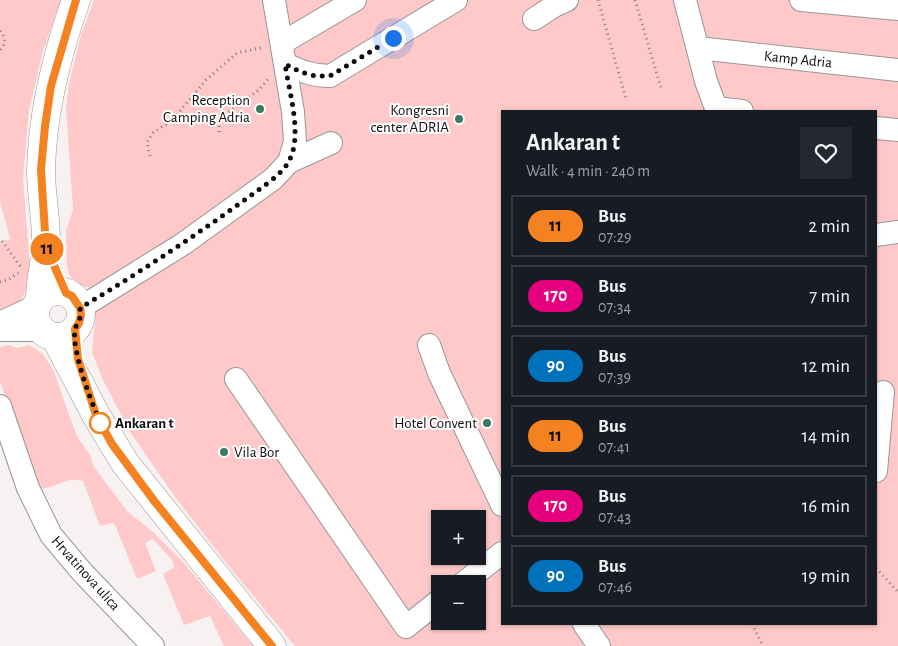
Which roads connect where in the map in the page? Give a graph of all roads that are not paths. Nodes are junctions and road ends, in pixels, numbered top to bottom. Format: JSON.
{"nodes":[{"id":1,"x":76,"y":0,"type":"edge"},
{"id":2,"x":274,"y":0,"type":"edge"},
{"id":3,"x":355,"y":0,"type":"edge"},
{"id":4,"x":456,"y":0,"type":"edge"},
{"id":5,"x":567,"y":0,"type":"edge"},
{"id":6,"x":685,"y":0,"type":"edge"},
{"id":7,"x":801,"y":0,"type":"edge"},
{"id":8,"x":898,"y":9,"type":"edge"},
{"id":9,"x":534,"y":19,"type":"dead end"},
{"id":10,"x":698,"y":48,"type":"junction"},
{"id":11,"x":284,"y":53,"type":"junction"},
{"id":12,"x":898,"y":70,"type":"edge"},
{"id":13,"x":716,"y":109,"type":"edge"},
{"id":14,"x":729,"y":110,"type":"edge"},
{"id":15,"x":877,"y":128,"type":"edge"},
{"id":16,"x":898,"y":130,"type":"edge"},
{"id":17,"x":330,"y":143,"type":"dead end"},
{"id":18,"x":289,"y":162,"type":"junction"},
{"id":19,"x":898,"y":232,"type":"edge"},
{"id":20,"x":877,"y":235,"type":"edge"},
{"id":21,"x":56,"y":315,"type":"junction"},
{"id":22,"x":0,"y":323,"type":"edge"},
{"id":23,"x":0,"y":330,"type":"edge"},
{"id":24,"x":429,"y":345,"type":"dead end"},
{"id":25,"x":236,"y":379,"type":"dead end"},
{"id":26,"x":886,"y":388,"type":"edge"},
{"id":27,"x":0,"y":406,"type":"edge"},
{"id":28,"x":877,"y":463,"type":"edge"},
{"id":29,"x":501,"y":503,"type":"edge"},
{"id":30,"x":501,"y":554,"type":"edge"},
{"id":31,"x":474,"y":575,"type":"edge"},
{"id":32,"x":431,"y":607,"type":"edge"},
{"id":33,"x":585,"y":625,"type":"edge"},
{"id":34,"x":153,"y":646,"type":"edge"},
{"id":35,"x":272,"y":646,"type":"edge"},
{"id":36,"x":600,"y":646,"type":"edge"}],
"edges":[{"from":1,"to":21,"type":"main road"},
{"from":2,"to":11,"type":"street"},
{"from":3,"to":11,"type":"street"},
{"from":4,"to":11,"type":"street"},
{"from":5,"to":9,"type":"street"},
{"from":6,"to":10,"type":"street"},
{"from":7,"to":8,"type":"street"},
{"from":10,"to":12,"type":"street","name":"Kamp Adria"},
{"from":10,"to":13,"type":"street"},
{"from":11,"to":18,"type":"street"},
{"from":13,"to":14,"type":"street"},
{"from":15,"to":16,"type":"street"},
{"from":17,"to":18,"type":"street"},
{"from":18,"to":21,"type":"street"},
{"from":19,"to":20,"type":"street"},
{"from":21,"to":22,"type":"street"},
{"from":21,"to":23,"type":"street"},
{"from":21,"to":35,"type":"main road"},
{"from":24,"to":29,"type":"street"},
{"from":25,"to":32,"type":"street"},
{"from":26,"to":28,"type":"street"},
{"from":27,"to":34,"type":"street","name":"Hrvatinova ulica"},
{"from":30,"to":31,"type":"street"},
{"from":33,"to":36,"type":"street"}]}
